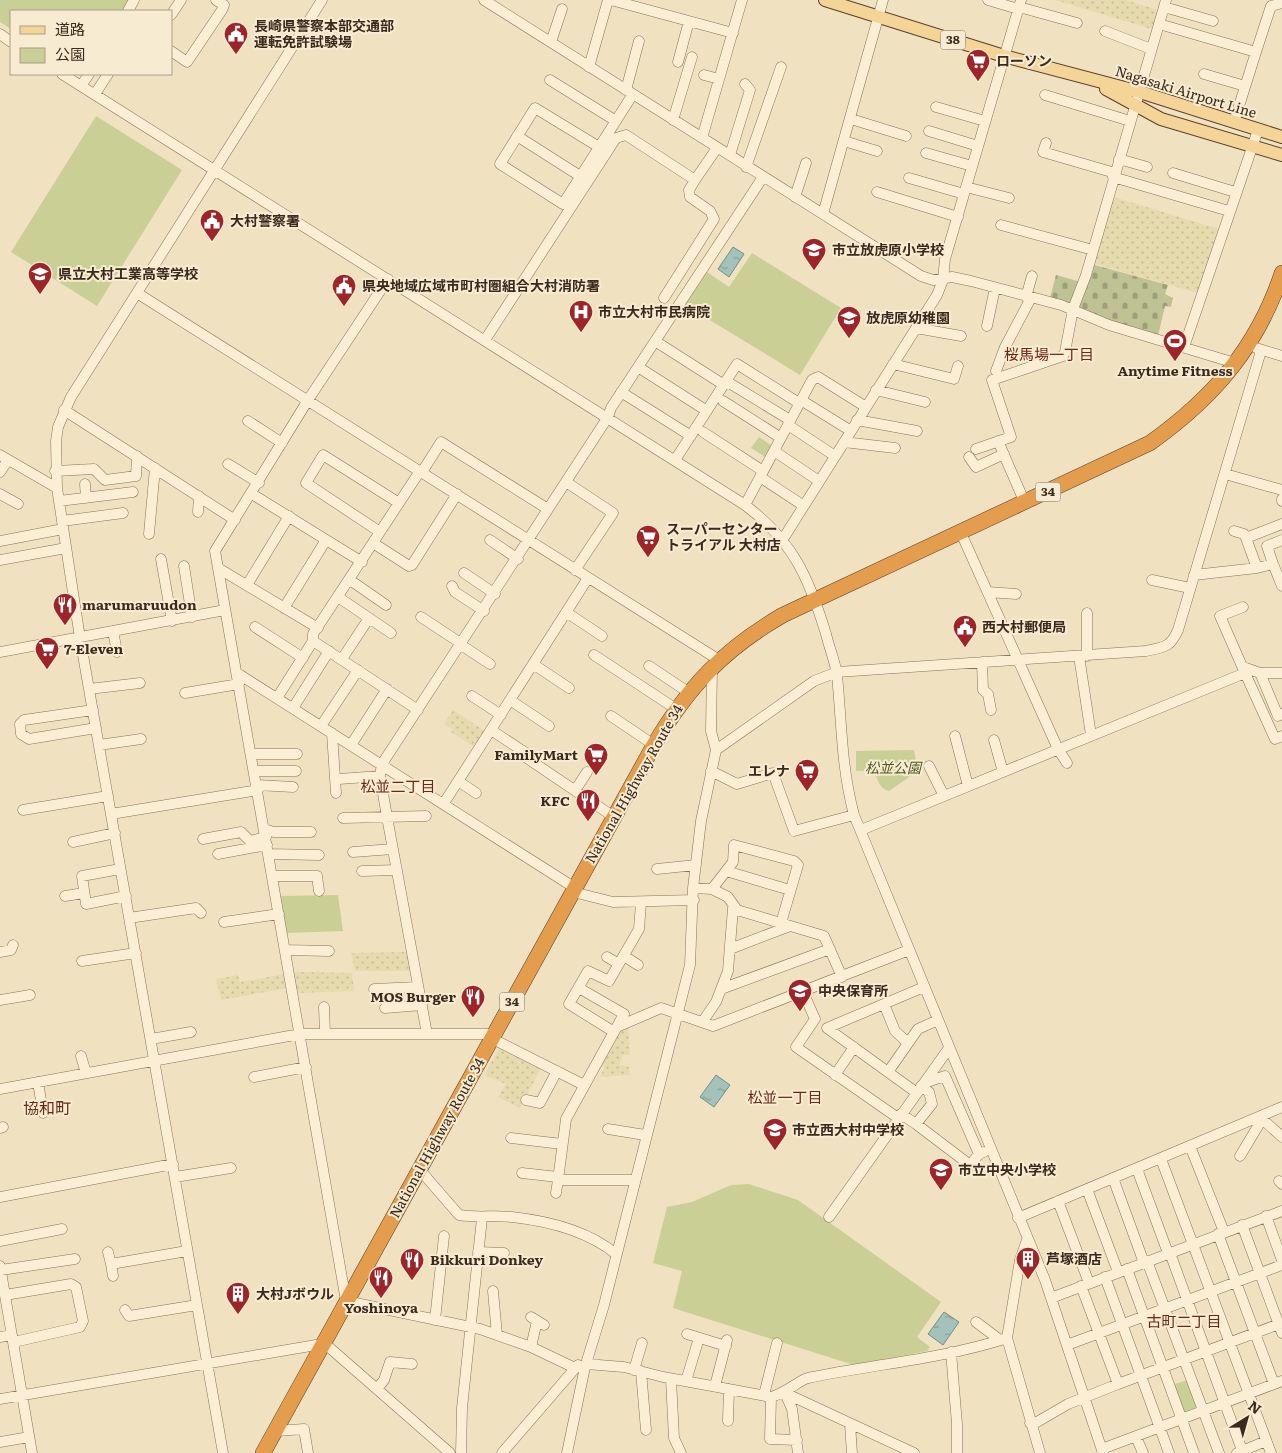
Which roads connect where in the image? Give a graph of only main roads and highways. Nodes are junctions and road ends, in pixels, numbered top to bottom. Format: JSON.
{"nodes":[{"id":1,"x":833,"y":1,"type":"edge"},
{"id":2,"x":1138,"y":99,"type":"junction"},
{"id":3,"x":1282,"y":137,"type":"edge"},
{"id":4,"x":1282,"y":154,"type":"edge"},
{"id":5,"x":1282,"y":273,"type":"edge"},
{"id":6,"x":263,"y":1453,"type":"edge"}],
"edges":[{"from":1,"to":2,"type":"main road","name":"Nagasaki Airport Line","number":"38"},
{"from":2,"to":3,"type":"main road","name":"Nagasaki Airport Line","number":"38"},
{"from":2,"to":4,"type":"main road","name":"Nagasaki Airport Line","number":"38"},
{"from":5,"to":6,"type":"highway","name":"National Highway Route 34","number":"34"}]}
